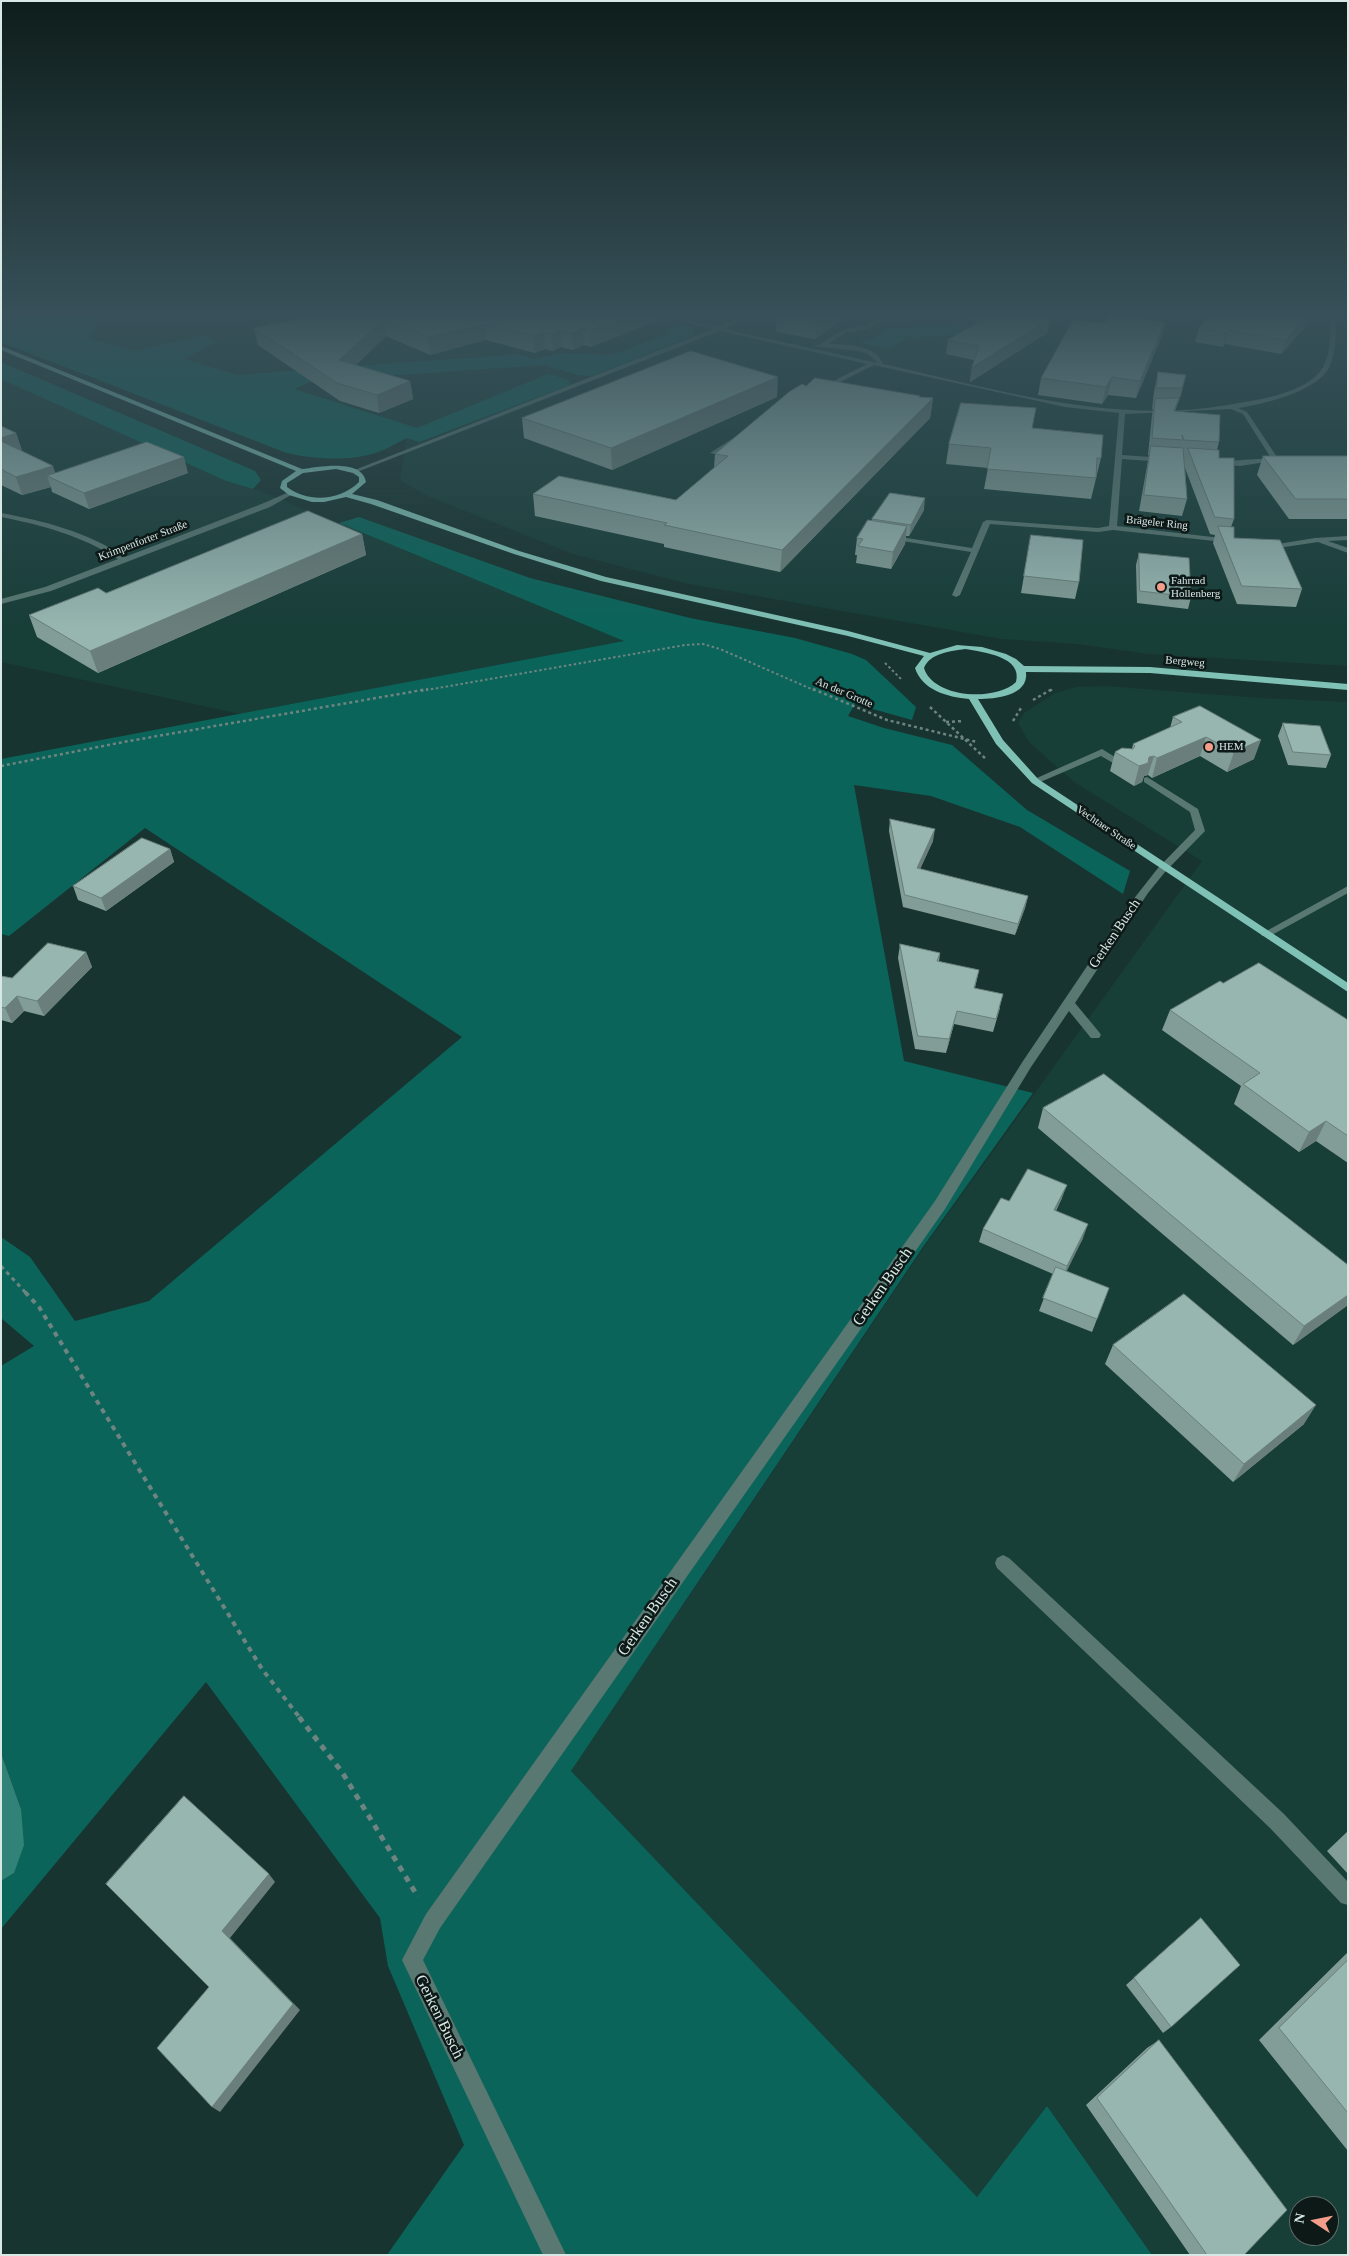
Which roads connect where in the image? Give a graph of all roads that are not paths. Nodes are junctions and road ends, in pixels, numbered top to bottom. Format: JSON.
{"nodes":[{"id":1,"x":175,"y":419,"type":"edge"},
{"id":2,"x":488,"y":419,"type":"edge"},
{"id":3,"x":1121,"y":419,"type":"edge"},
{"id":4,"x":1250,"y":419,"type":"edge"},
{"id":5,"x":744,"y":434,"type":"edge"},
{"id":6,"x":713,"y":453,"type":"edge"},
{"id":7,"x":1118,"y":457,"type":"junction"},
{"id":8,"x":1174,"y":460,"type":"edge"},
{"id":9,"x":1212,"y":462,"type":"edge"},
{"id":10,"x":301,"y":471,"type":"junction"},
{"id":11,"x":356,"y":471,"type":"junction"},
{"id":12,"x":289,"y":494,"type":"junction"},
{"id":13,"x":347,"y":495,"type":"junction"},
{"id":14,"x":1,"y":515,"type":"edge"},
{"id":15,"x":1113,"y":528,"type":"junction"},
{"id":16,"x":881,"y":536,"type":"edge"},
{"id":17,"x":1348,"y":538,"type":"edge"},
{"id":18,"x":1314,"y":540,"type":"junction"},
{"id":19,"x":1239,"y":542,"type":"edge"},
{"id":20,"x":1259,"y":544,"type":"edge"},
{"id":21,"x":974,"y":550,"type":"junction"},
{"id":22,"x":1348,"y":551,"type":"edge"},
{"id":23,"x":124,"y":560,"type":"junction"},
{"id":24,"x":956,"y":595,"type":"dead end"},
{"id":25,"x":1,"y":602,"type":"edge"},
{"id":26,"x":928,"y":655,"type":"junction"},
{"id":27,"x":1020,"y":669,"type":"junction"},
{"id":28,"x":1348,"y":686,"type":"edge"},
{"id":29,"x":972,"y":697,"type":"junction"},
{"id":30,"x":1124,"y":765,"type":"edge"},
{"id":31,"x":1147,"y":780,"type":"edge"},
{"id":32,"x":1036,"y":781,"type":"junction"},
{"id":33,"x":1163,"y":866,"type":"junction"},
{"id":34,"x":1348,"y":888,"type":"edge"},
{"id":35,"x":1266,"y":934,"type":"junction"},
{"id":36,"x":1348,"y":988,"type":"edge"},
{"id":37,"x":1069,"y":1003,"type":"junction"},
{"id":38,"x":1095,"y":1035,"type":"dead end"},
{"id":39,"x":1003,"y":1563,"type":"dead end"},
{"id":40,"x":1348,"y":1896,"type":"edge"},
{"id":41,"x":555,"y":2255,"type":"edge"}],
"edges":[{"from":1,"to":10,"type":"main road"},
{"from":2,"to":11,"type":"street"},
{"from":3,"to":7,"type":"street","name":"Brägeler Ring"},
{"from":4,"to":9,"type":"street"},
{"from":5,"to":6,"type":"street"},
{"from":7,"to":8,"type":"street"},
{"from":7,"to":15,"type":"street","name":"Brägeler Ring"},
{"from":10,"to":11,"type":"main road"},
{"from":10,"to":12,"type":"main road"},
{"from":11,"to":13,"type":"main road"},
{"from":12,"to":13,"type":"main road"},
{"from":12,"to":23,"type":"street","name":"Krimpenforter Straße"},
{"from":13,"to":26,"type":"main road"},
{"from":14,"to":23,"type":"street"},
{"from":15,"to":19,"type":"street","name":"Brägeler Ring"},
{"from":15,"to":21,"type":"street"},
{"from":16,"to":21,"type":"street"},
{"from":17,"to":18,"type":"street"},
{"from":18,"to":20,"type":"street"},
{"from":18,"to":22,"type":"street"},
{"from":21,"to":24,"type":"street"},
{"from":23,"to":25,"type":"street","name":"Krimpenforter Straße"},
{"from":26,"to":27,"type":"main road"},
{"from":26,"to":29,"type":"main road"},
{"from":27,"to":28,"type":"main road","name":"Bergweg"},
{"from":27,"to":29,"type":"main road"},
{"from":29,"to":32,"type":"main road","name":"Vechtaer Straße"},
{"from":30,"to":32,"type":"street"},
{"from":31,"to":33,"type":"street","name":"Gerken Busch"},
{"from":32,"to":33,"type":"main road","name":"Vechtaer Straße"},
{"from":33,"to":35,"type":"main road","name":"Vechtaer Straße"},
{"from":33,"to":37,"type":"street","name":"Gerken Busch"},
{"from":34,"to":35,"type":"street"},
{"from":35,"to":36,"type":"main road","name":"Vechtaer Straße"},
{"from":37,"to":38,"type":"street"},
{"from":37,"to":41,"type":"street","name":"Gerken Busch"},
{"from":39,"to":40,"type":"street"}]}
